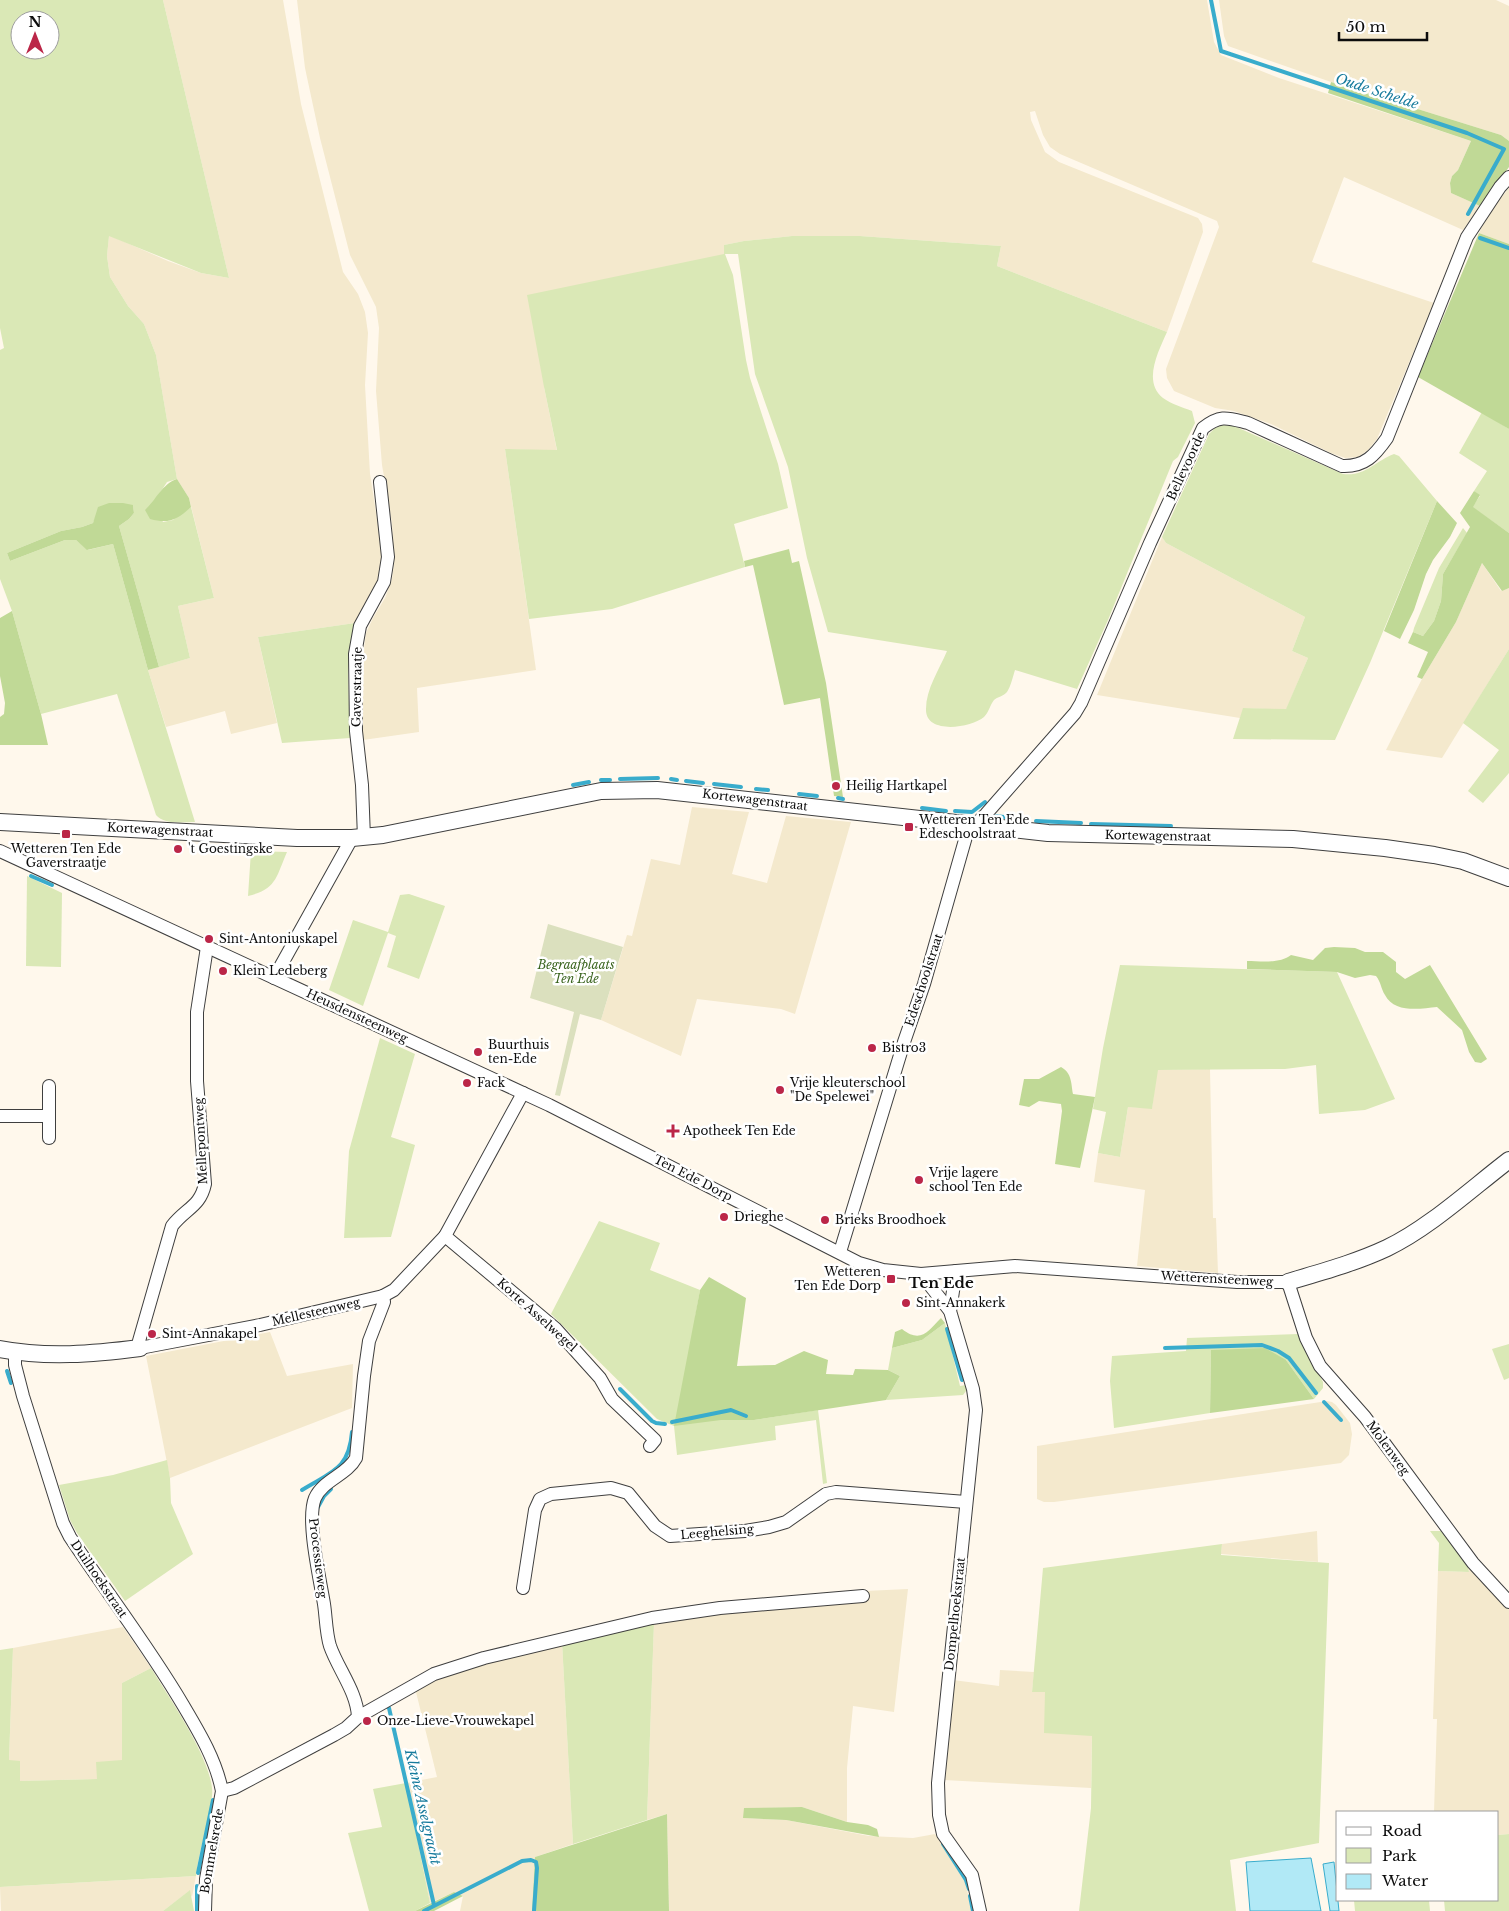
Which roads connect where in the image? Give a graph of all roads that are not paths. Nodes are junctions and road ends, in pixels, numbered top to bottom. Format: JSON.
{"nodes":[{"id":1,"x":1509,"y":177,"type":"edge"},
{"id":2,"x":380,"y":482,"type":"dead end"},
{"id":3,"x":0,"y":822,"type":"edge"},
{"id":4,"x":975,"y":825,"type":"junction"},
{"id":5,"x":358,"y":838,"type":"junction"},
{"id":6,"x":0,"y":851,"type":"edge"},
{"id":7,"x":1509,"y":878,"type":"edge"},
{"id":8,"x":206,"y":947,"type":"junction"},
{"id":9,"x":274,"y":978,"type":"junction"},
{"id":10,"x":48,"y":1086,"type":"dead end"},
{"id":11,"x":523,"y":1092,"type":"junction"},
{"id":12,"x":0,"y":1116,"type":"edge"},
{"id":13,"x":48,"y":1116,"type":"junction"},
{"id":14,"x":49,"y":1138,"type":"dead end"},
{"id":15,"x":1509,"y":1160,"type":"edge"},
{"id":16,"x":446,"y":1236,"type":"junction"},
{"id":17,"x":840,"y":1252,"type":"junction"},
{"id":18,"x":956,"y":1271,"type":"junction"},
{"id":19,"x":921,"y":1274,"type":"junction"},
{"id":20,"x":1288,"y":1282,"type":"junction"},
{"id":21,"x":383,"y":1296,"type":"junction"},
{"id":22,"x":950,"y":1311,"type":"junction"},
{"id":23,"x":140,"y":1348,"type":"junction"},
{"id":24,"x":8,"y":1350,"type":"edge"},
{"id":25,"x":650,"y":1446,"type":"dead end"},
{"id":26,"x":966,"y":1502,"type":"junction"},
{"id":27,"x":523,"y":1588,"type":"dead end"},
{"id":28,"x":863,"y":1596,"type":"dead end"},
{"id":29,"x":1509,"y":1602,"type":"edge"},
{"id":30,"x":358,"y":1716,"type":"junction"},
{"id":31,"x":222,"y":1791,"type":"junction"},
{"id":32,"x":205,"y":1911,"type":"edge"},
{"id":33,"x":980,"y":1911,"type":"edge"}],
"edges":[{"from":1,"to":4,"type":"street","name":"Bellevoorde"},
{"from":2,"to":5,"type":"street","name":"Gaverstraatje"},
{"from":3,"to":5,"type":"street","name":"Kortewagenstraat"},
{"from":4,"to":5,"type":"street","name":"Kortewagenstraat"},
{"from":4,"to":7,"type":"street","name":"Kortewagenstraat"},
{"from":4,"to":17,"type":"street","name":"Edeschoolstraat"},
{"from":5,"to":9,"type":"street"},
{"from":6,"to":8,"type":"street","name":"Heusdensteenweg"},
{"from":8,"to":9,"type":"street","name":"Heusdensteenweg"},
{"from":8,"to":23,"type":"street","name":"Mellepontweg"},
{"from":9,"to":11,"type":"street","name":"Heusdensteenweg"},
{"from":10,"to":13,"type":"street"},
{"from":11,"to":16,"type":"street","name":"Mellesteenweg"},
{"from":11,"to":17,"type":"street","name":"Ten Ede Dorp"},
{"from":12,"to":13,"type":"street"},
{"from":13,"to":14,"type":"street"},
{"from":15,"to":20,"type":"street","name":"Wetterensteenweg"},
{"from":16,"to":21,"type":"street","name":"Mellesteenweg"},
{"from":16,"to":25,"type":"street","name":"Korte Asselwegel"},
{"from":17,"to":19,"type":"street","name":"Ten Ede Dorp"},
{"from":18,"to":19,"type":"street","name":"Wetterensteenweg"},
{"from":18,"to":20,"type":"street","name":"Wetterensteenweg"},
{"from":18,"to":22,"type":"street","name":"Dompelhoekstraat"},
{"from":19,"to":22,"type":"street","name":"Dompelhoekstraat"},
{"from":20,"to":29,"type":"street","name":"Molenweg"},
{"from":21,"to":23,"type":"street","name":"Mellesteenweg"},
{"from":21,"to":30,"type":"street","name":"Processieweg"},
{"from":22,"to":26,"type":"street","name":"Dompelhoekstraat"},
{"from":23,"to":24,"type":"street","name":"Mellesteenweg"},
{"from":24,"to":31,"type":"street","name":"Duilhoekstraat"},
{"from":26,"to":27,"type":"street","name":"Leeghelsing"},
{"from":26,"to":33,"type":"street","name":"Dompelhoekstraat"},
{"from":28,"to":30,"type":"street"},
{"from":30,"to":31,"type":"street"},
{"from":31,"to":32,"type":"street","name":"Bommelsrede"}]}
